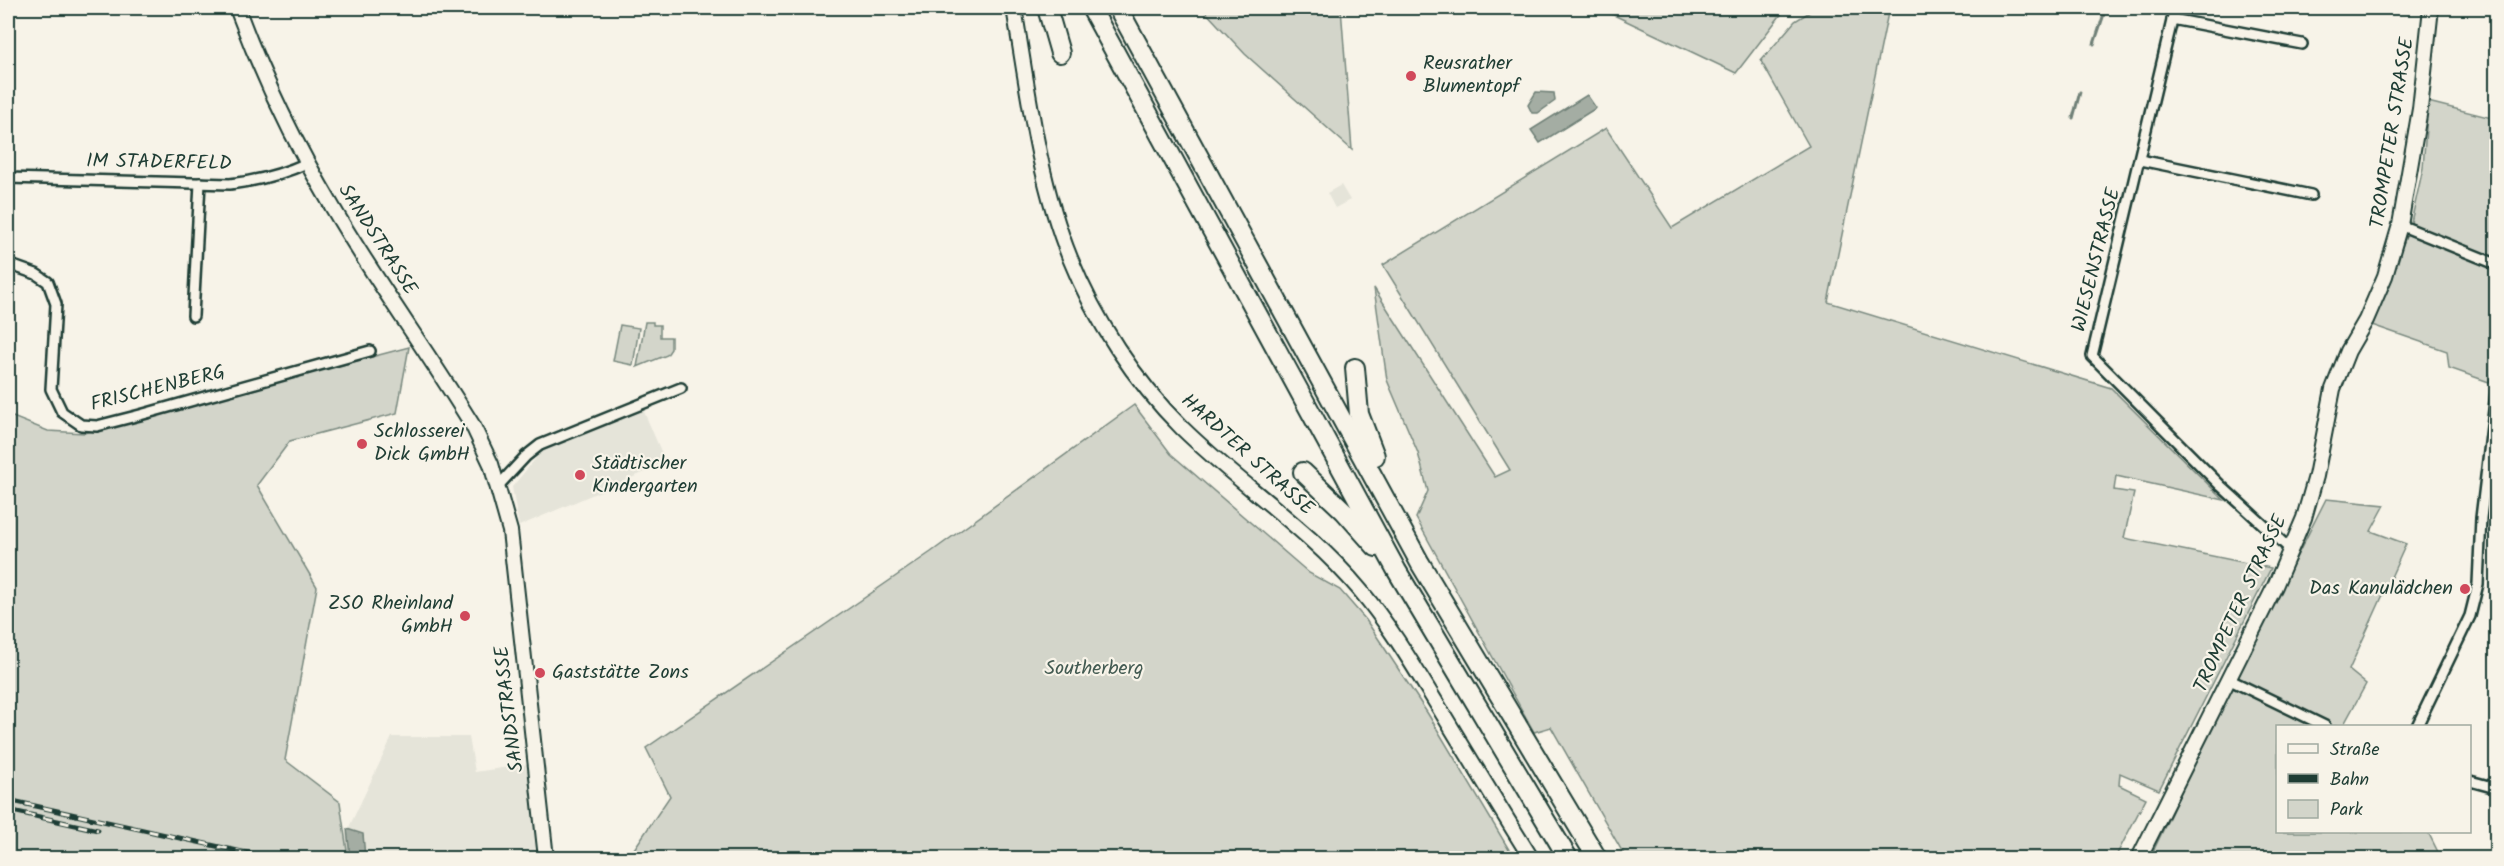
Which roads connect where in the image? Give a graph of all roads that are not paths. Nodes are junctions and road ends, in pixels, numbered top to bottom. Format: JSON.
{"nodes":[{"id":1,"x":237,"y":8,"type":"edge"},
{"id":2,"x":1014,"y":8,"type":"edge"},
{"id":3,"x":1047,"y":8,"type":"edge"},
{"id":4,"x":1091,"y":8,"type":"edge"},
{"id":5,"x":1118,"y":8,"type":"edge"},
{"id":6,"x":2175,"y":8,"type":"edge"},
{"id":7,"x":2431,"y":8,"type":"edge"},
{"id":8,"x":2172,"y":19,"type":"junction"},
{"id":9,"x":2302,"y":44,"type":"dead end"},
{"id":10,"x":1060,"y":53,"type":"dead end"},
{"id":11,"x":2140,"y":160,"type":"junction"},
{"id":12,"x":307,"y":163,"type":"junction"},
{"id":13,"x":8,"y":178,"type":"edge"},
{"id":14,"x":200,"y":183,"type":"junction"},
{"id":15,"x":2311,"y":195,"type":"dead end"},
{"id":16,"x":2400,"y":225,"type":"junction"},
{"id":17,"x":8,"y":264,"type":"edge"},
{"id":18,"x":2496,"y":264,"type":"edge"},
{"id":19,"x":193,"y":316,"type":"dead end"},
{"id":20,"x":370,"y":351,"type":"dead end"},
{"id":21,"x":1355,"y":368,"type":"dead end"},
{"id":22,"x":681,"y":388,"type":"dead end"},
{"id":23,"x":2496,"y":393,"type":"edge"},
{"id":24,"x":1304,"y":472,"type":"dead end"},
{"id":25,"x":499,"y":485,"type":"junction"},
{"id":26,"x":1382,"y":490,"type":"junction"},
{"id":27,"x":2291,"y":550,"type":"junction"},
{"id":28,"x":1397,"y":571,"type":"junction"},
{"id":29,"x":2228,"y":679,"type":"junction"},
{"id":30,"x":2323,"y":725,"type":"edge"},
{"id":31,"x":2416,"y":725,"type":"edge"},
{"id":32,"x":2471,"y":782,"type":"edge"},
{"id":33,"x":2496,"y":788,"type":"edge"},
{"id":34,"x":546,"y":858,"type":"edge"},
{"id":35,"x":1530,"y":858,"type":"edge"},
{"id":36,"x":1568,"y":858,"type":"edge"},
{"id":37,"x":1597,"y":858,"type":"edge"},
{"id":38,"x":2139,"y":858,"type":"edge"}],
"edges":[{"from":1,"to":12,"type":"main road","name":"SANDSTRASSE"},
{"from":2,"to":35,"type":"main road","name":"HARDTER STRASSE"},
{"from":3,"to":10,"type":"highway"},
{"from":4,"to":28,"type":"highway"},
{"from":5,"to":26,"type":"highway"},
{"from":6,"to":8,"type":"street","name":"WIESENSTRASSE"},
{"from":7,"to":16,"type":"main road","name":"TROMPETER STRASSE"},
{"from":8,"to":9,"type":"street"},
{"from":8,"to":11,"type":"street","name":"WIESENSTRASSE"},
{"from":11,"to":15,"type":"street"},
{"from":11,"to":27,"type":"street","name":"WIESENSTRASSE"},
{"from":12,"to":14,"type":"street","name":"IM STADERFELD"},
{"from":12,"to":25,"type":"main road","name":"SANDSTRASSE"},
{"from":13,"to":14,"type":"street","name":"IM STADERFELD"},
{"from":14,"to":19,"type":"street"},
{"from":16,"to":18,"type":"street"},
{"from":16,"to":27,"type":"main road","name":"TROMPETER STRASSE"},
{"from":17,"to":20,"type":"street","name":"FRISCHENBERG"},
{"from":21,"to":26,"type":"highway"},
{"from":22,"to":25,"type":"street"},
{"from":23,"to":31,"type":"street"},
{"from":24,"to":28,"type":"highway"},
{"from":25,"to":34,"type":"main road","name":"SANDSTRASSE"},
{"from":26,"to":37,"type":"highway"},
{"from":27,"to":29,"type":"main road","name":"TROMPETER STRASSE"},
{"from":28,"to":36,"type":"highway"},
{"from":29,"to":30,"type":"street"},
{"from":29,"to":38,"type":"main road","name":"TROMPETER STRASSE"},
{"from":32,"to":33,"type":"street"}]}
